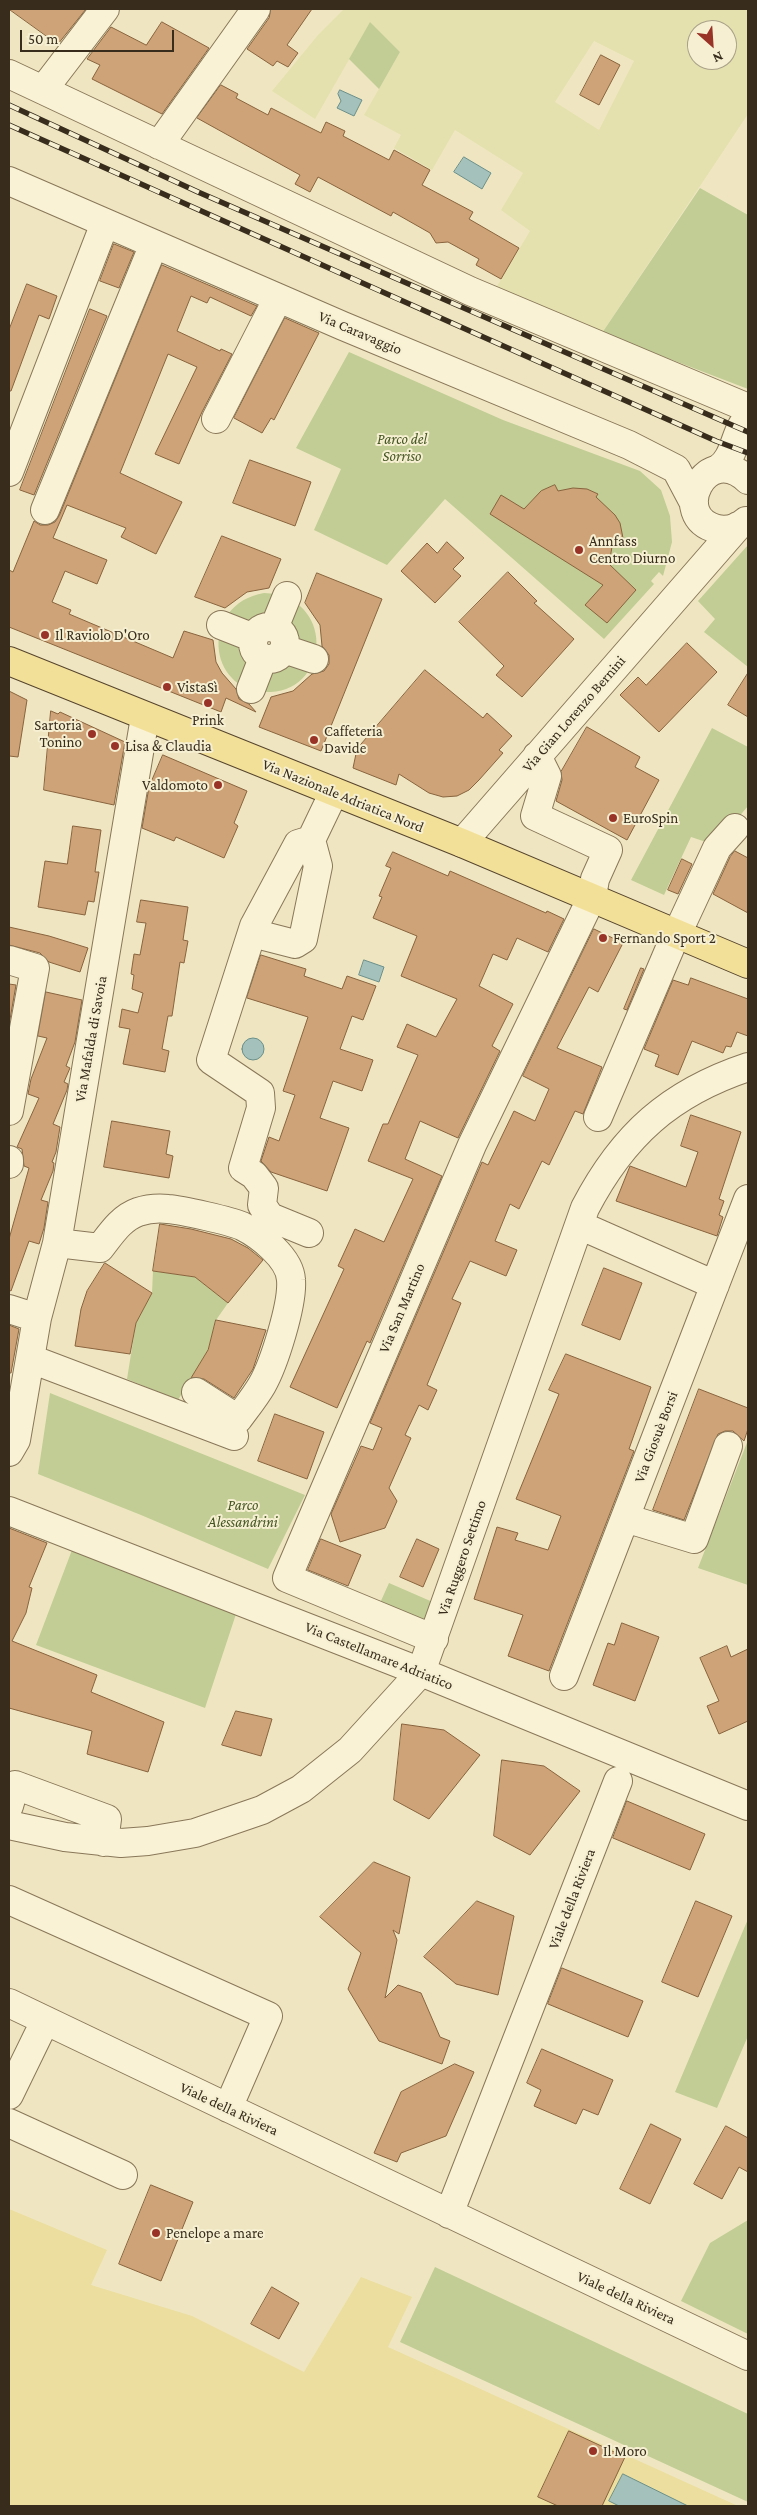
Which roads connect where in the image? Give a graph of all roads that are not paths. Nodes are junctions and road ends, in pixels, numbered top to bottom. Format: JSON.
{"nodes":[{"id":1,"x":105,"y":9,"type":"edge"},
{"id":2,"x":256,"y":9,"type":"edge"},
{"id":3,"x":9,"y":74,"type":"edge"},
{"id":4,"x":43,"y":90,"type":"junction"},
{"id":5,"x":159,"y":145,"type":"junction"},
{"id":6,"x":9,"y":181,"type":"edge"},
{"id":7,"x":105,"y":223,"type":"junction"},
{"id":8,"x":154,"y":244,"type":"junction"},
{"id":9,"x":278,"y":298,"type":"junction"},
{"id":10,"x":748,"y":408,"type":"edge"},
{"id":11,"x":748,"y":418,"type":"edge"},
{"id":12,"x":216,"y":419,"type":"dead end"},
{"id":13,"x":9,"y":472,"type":"edge"},
{"id":14,"x":738,"y":472,"type":"edge"},
{"id":15,"x":45,"y":510,"type":"dead end"},
{"id":16,"x":697,"y":510,"type":"junction"},
{"id":17,"x":745,"y":521,"type":"edge"},
{"id":18,"x":685,"y":585,"type":"junction"},
{"id":19,"x":287,"y":596,"type":"dead end"},
{"id":20,"x":221,"y":625,"type":"dead end"},
{"id":21,"x":269,"y":643,"type":"junction"},
{"id":22,"x":314,"y":659,"type":"dead end"},
{"id":23,"x":9,"y":662,"type":"edge"},
{"id":24,"x":251,"y":689,"type":"dead end"},
{"id":25,"x":145,"y":717,"type":"junction"},
{"id":26,"x":537,"y":756,"type":"junction"},
{"id":27,"x":334,"y":792,"type":"junction"},
{"id":28,"x":735,"y":828,"type":"dead end"},
{"id":29,"x":311,"y":840,"type":"junction"},
{"id":30,"x":462,"y":843,"type":"junction"},
{"id":31,"x":592,"y":897,"type":"junction"},
{"id":32,"x":254,"y":926,"type":"junction"},
{"id":33,"x":677,"y":934,"type":"junction"},
{"id":34,"x":9,"y":960,"type":"edge"},
{"id":35,"x":748,"y":964,"type":"edge"},
{"id":36,"x":748,"y":1067,"type":"edge"},
{"id":37,"x":9,"y":1111,"type":"edge"},
{"id":38,"x":598,"y":1117,"type":"dead end"},
{"id":39,"x":9,"y":1160,"type":"edge"},
{"id":40,"x":9,"y":1164,"type":"edge"},
{"id":41,"x":748,"y":1199,"type":"edge"},
{"id":42,"x":586,"y":1228,"type":"dead end"},
{"id":43,"x":309,"y":1232,"type":"dead end"},
{"id":44,"x":57,"y":1243,"type":"junction"},
{"id":45,"x":715,"y":1285,"type":"junction"},
{"id":46,"x":9,"y":1309,"type":"edge"},
{"id":47,"x":37,"y":1318,"type":"junction"},
{"id":48,"x":31,"y":1359,"type":"junction"},
{"id":49,"x":196,"y":1392,"type":"dead end"},
{"id":50,"x":234,"y":1436,"type":"dead end"},
{"id":51,"x":728,"y":1446,"type":"dead end"},
{"id":52,"x":9,"y":1452,"type":"edge"},
{"id":53,"x":9,"y":1511,"type":"edge"},
{"id":54,"x":625,"y":1518,"type":"junction"},
{"id":55,"x":434,"y":1639,"type":"junction"},
{"id":56,"x":421,"y":1672,"type":"junction"},
{"id":57,"x":564,"y":1676,"type":"dead end"},
{"id":58,"x":618,"y":1781,"type":"dead end"},
{"id":59,"x":9,"y":1806,"type":"edge"},
{"id":60,"x":748,"y":1806,"type":"edge"},
{"id":61,"x":9,"y":1825,"type":"edge"},
{"id":62,"x":104,"y":1842,"type":"junction"},
{"id":63,"x":9,"y":1900,"type":"edge"},
{"id":64,"x":9,"y":2003,"type":"edge"},
{"id":65,"x":45,"y":2021,"type":"junction"},
{"id":66,"x":9,"y":2095,"type":"edge"},
{"id":67,"x":228,"y":2108,"type":"junction"},
{"id":68,"x":9,"y":2123,"type":"edge"},
{"id":69,"x":123,"y":2175,"type":"dead end"},
{"id":70,"x":449,"y":2214,"type":"junction"},
{"id":71,"x":748,"y":2356,"type":"edge"}],
"edges":[{"from":1,"to":4,"type":"street"},
{"from":2,"to":5,"type":"street"},
{"from":3,"to":4,"type":"street"},
{"from":4,"to":5,"type":"street"},
{"from":5,"to":10,"type":"street"},
{"from":6,"to":7,"type":"street","name":"Via Caravaggio"},
{"from":7,"to":8,"type":"street","name":"Via Caravaggio"},
{"from":7,"to":13,"type":"street"},
{"from":8,"to":9,"type":"street","name":"Via Caravaggio"},
{"from":8,"to":15,"type":"street"},
{"from":9,"to":12,"type":"street"},
{"from":9,"to":16,"type":"street","name":"Via Caravaggio"},
{"from":11,"to":14,"type":"street"},
{"from":14,"to":16,"type":"street","name":"Via Gian Lorenzo Bernini"},
{"from":16,"to":17,"type":"street"},
{"from":16,"to":18,"type":"street","name":"Via Gian Lorenzo Bernini"},
{"from":17,"to":18,"type":"street","name":"Via Gian Lorenzo Bernini"},
{"from":18,"to":26,"type":"street","name":"Via Gian Lorenzo Bernini"},
{"from":19,"to":21,"type":"street"},
{"from":20,"to":21,"type":"street"},
{"from":21,"to":22,"type":"street"},
{"from":21,"to":24,"type":"street"},
{"from":23,"to":25,"type":"main road","name":"Via Nazionale Adriatica Nord"},
{"from":25,"to":27,"type":"main road","name":"Via Nazionale Adriatica Nord"},
{"from":25,"to":44,"type":"street","name":"Via Mafalda di Savoia"},
{"from":26,"to":30,"type":"street","name":"Via Gian Lorenzo Bernini"},
{"from":26,"to":31,"type":"street"},
{"from":27,"to":29,"type":"street"},
{"from":27,"to":30,"type":"main road","name":"Via Nazionale Adriatica Nord"},
{"from":28,"to":33,"type":"street"},
{"from":29,"to":32,"type":"street"},
{"from":29,"to":32,"type":"street"},
{"from":30,"to":31,"type":"main road","name":"Via Nazionale Adriatica Nord"},
{"from":31,"to":33,"type":"main road","name":"Via Nazionale Adriatica Nord"},
{"from":31,"to":55,"type":"street","name":"Via San Martino"},
{"from":32,"to":43,"type":"street"},
{"from":33,"to":35,"type":"main road","name":"Via Nazionale Adriatica Nord"},
{"from":33,"to":38,"type":"street"},
{"from":34,"to":37,"type":"street"},
{"from":36,"to":55,"type":"street","name":"Via Ruggero Settimo"},
{"from":39,"to":40,"type":"street"},
{"from":41,"to":45,"type":"street","name":"Via Giosuè Borsi"},
{"from":42,"to":45,"type":"street"},
{"from":44,"to":47,"type":"street","name":"Via Mafalda di Savoia"},
{"from":44,"to":49,"type":"street"},
{"from":45,"to":54,"type":"street","name":"Via Giosuè Borsi"},
{"from":46,"to":47,"type":"street"},
{"from":47,"to":48,"type":"street","name":"Via Mafalda di Savoia"},
{"from":48,"to":50,"type":"street"},
{"from":48,"to":52,"type":"street","name":"Via Mafalda di Savoia"},
{"from":51,"to":54,"type":"street"},
{"from":53,"to":56,"type":"street","name":"Via Castellamare Adriatico"},
{"from":54,"to":57,"type":"street","name":"Via Giosuè Borsi"},
{"from":55,"to":56,"type":"street","name":"Via Ruggero Settimo"},
{"from":56,"to":60,"type":"street","name":"Via Castellamare Adriatico"},
{"from":56,"to":62,"type":"street","name":"Via Ruggero Settimo"},
{"from":58,"to":70,"type":"street","name":"Viale della Riviera"},
{"from":59,"to":62,"type":"street"},
{"from":61,"to":62,"type":"street","name":"Via Ruggero Settimo"},
{"from":63,"to":67,"type":"street"},
{"from":64,"to":65,"type":"street","name":"Viale della Riviera"},
{"from":65,"to":66,"type":"street"},
{"from":65,"to":67,"type":"street","name":"Viale della Riviera"},
{"from":67,"to":70,"type":"street","name":"Viale della Riviera"},
{"from":68,"to":69,"type":"street"},
{"from":70,"to":71,"type":"street","name":"Viale della Riviera"}]}
